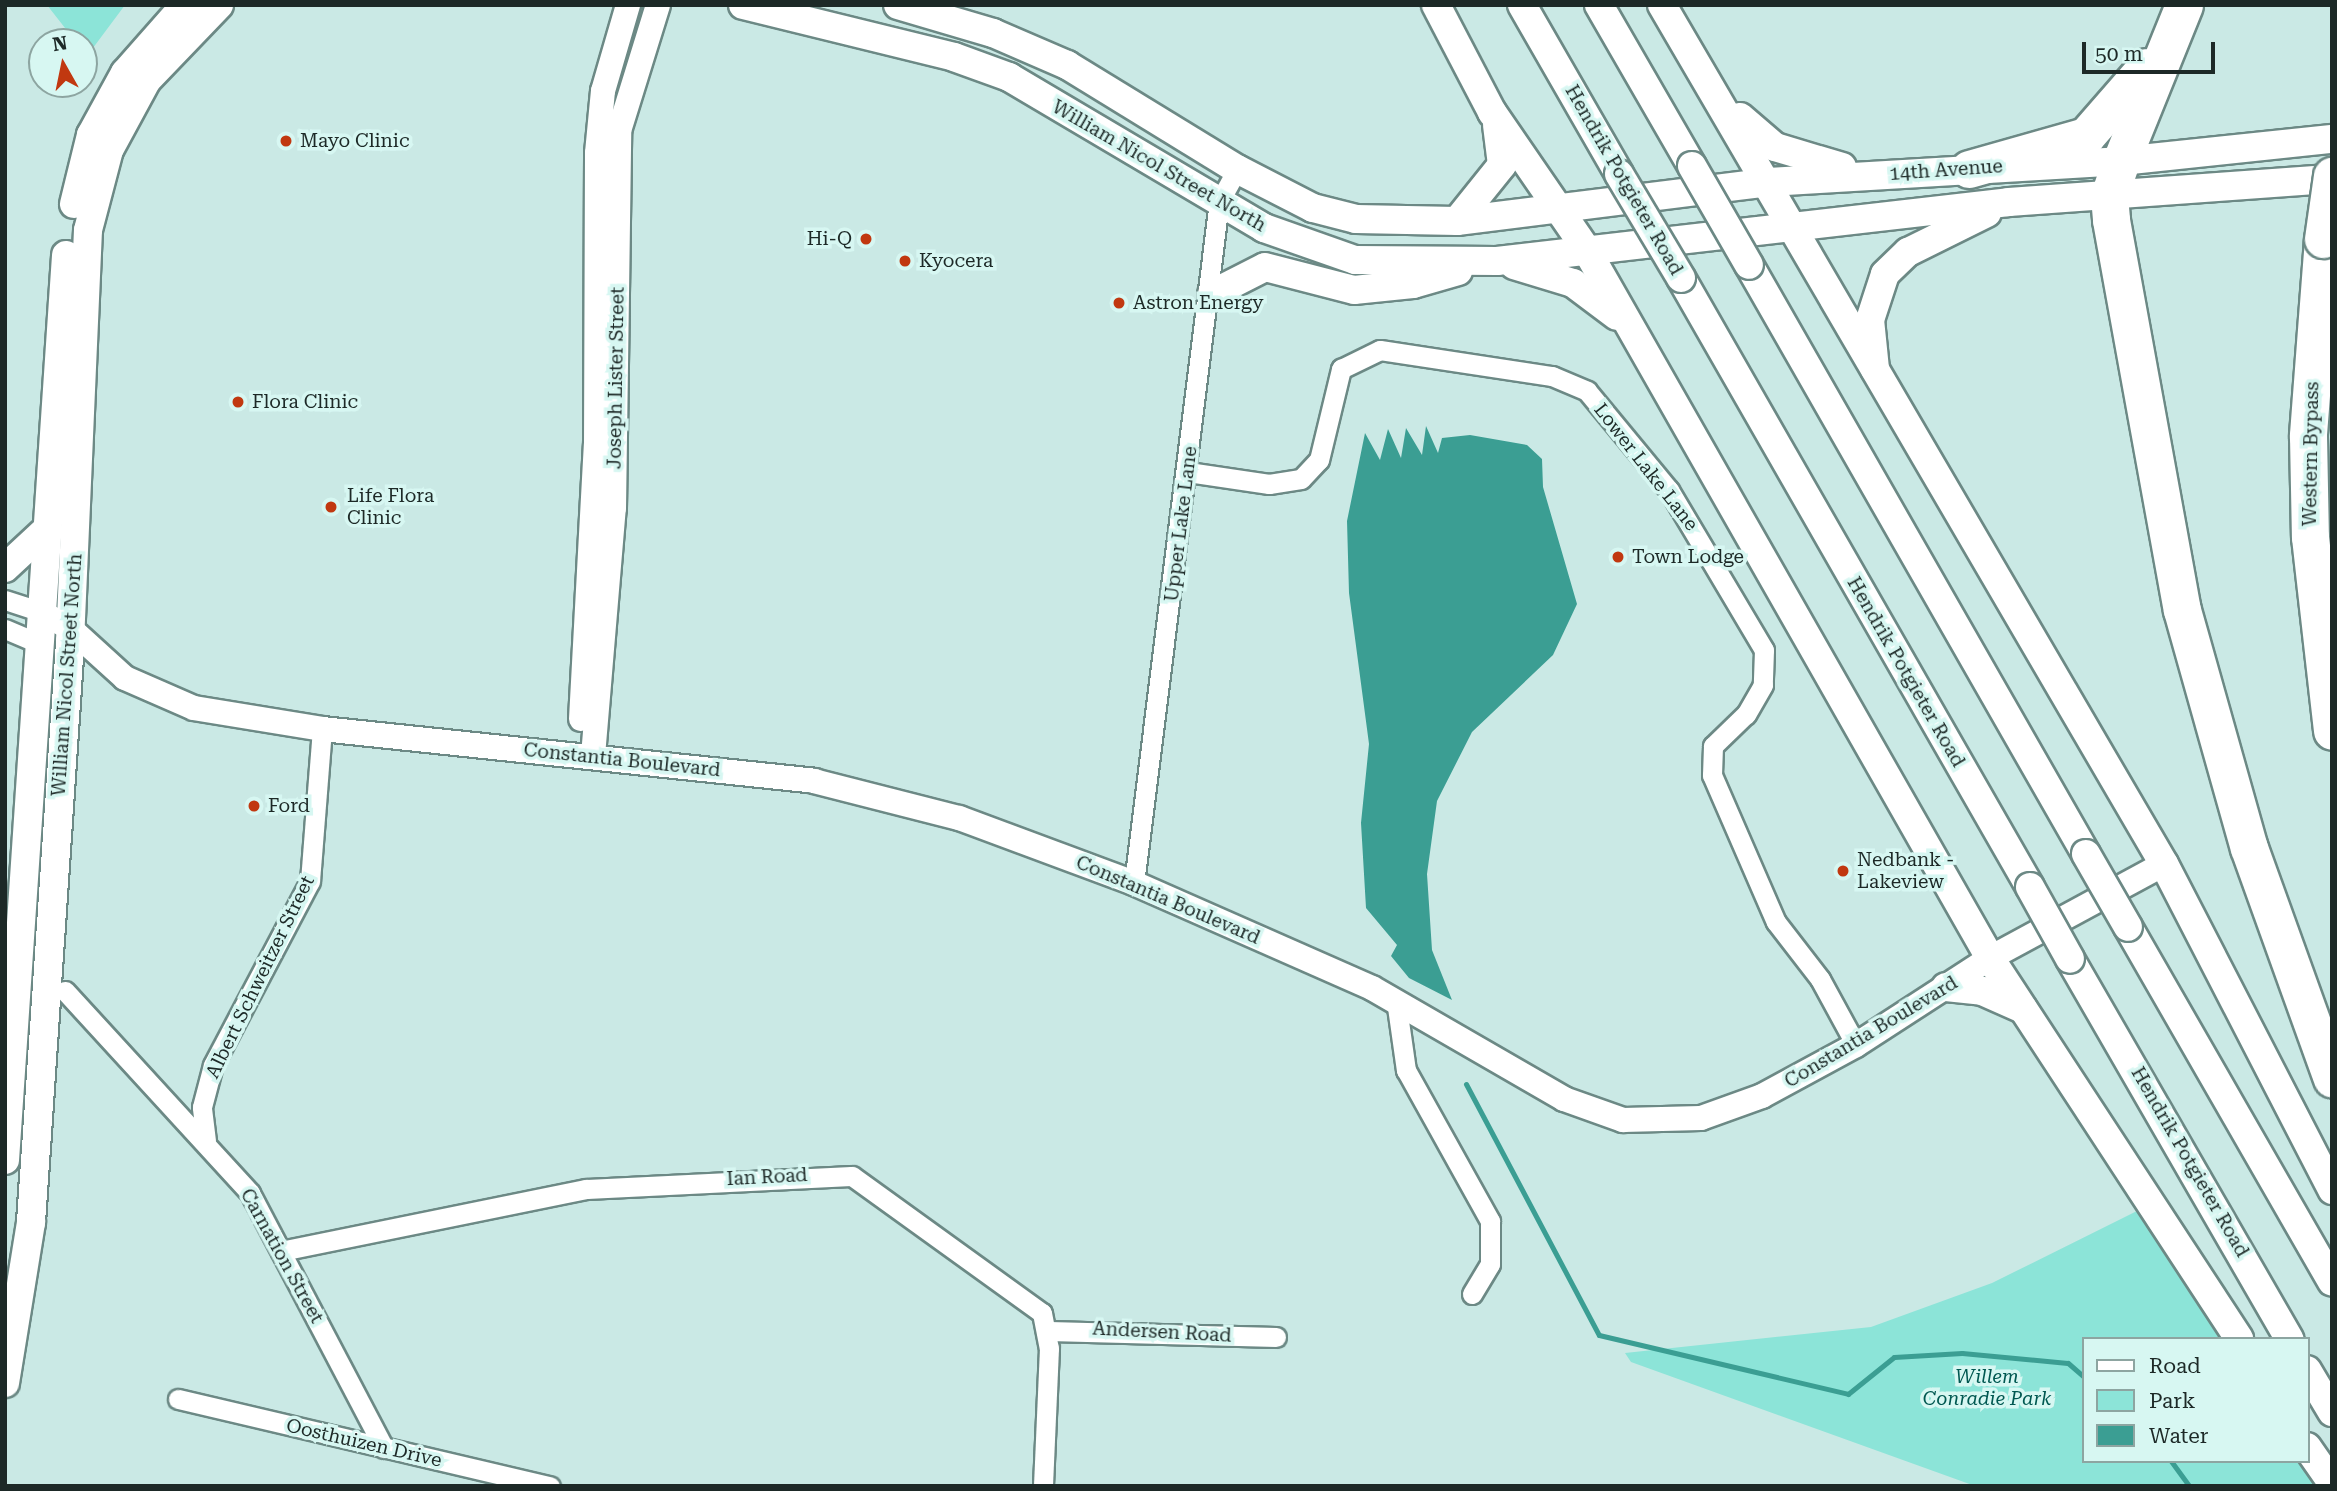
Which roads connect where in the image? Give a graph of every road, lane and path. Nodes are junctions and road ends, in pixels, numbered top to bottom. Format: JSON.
{"nodes":[{"id":1,"x":185,"y":5,"type":"edge"},
{"id":2,"x":219,"y":5,"type":"edge"},
{"id":3,"x":628,"y":5,"type":"edge"},
{"id":4,"x":658,"y":5,"type":"edge"},
{"id":5,"x":743,"y":5,"type":"edge"},
{"id":6,"x":898,"y":5,"type":"edge"},
{"id":7,"x":1436,"y":5,"type":"edge"},
{"id":8,"x":1522,"y":5,"type":"edge"},
{"id":9,"x":1599,"y":5,"type":"edge"},
{"id":10,"x":1662,"y":5,"type":"edge"},
{"id":11,"x":2177,"y":20,"type":"edge"},
{"id":12,"x":1710,"y":95,"type":"junction"},
{"id":13,"x":1492,"y":112,"type":"junction"},
{"id":14,"x":2332,"y":139,"type":"edge"},
{"id":15,"x":2121,"y":161,"type":"junction"},
{"id":16,"x":1237,"y":169,"type":"junction"},
{"id":17,"x":1969,"y":169,"type":"junction"},
{"id":18,"x":1890,"y":174,"type":"junction"},
{"id":19,"x":2332,"y":178,"type":"edge"},
{"id":20,"x":1770,"y":182,"type":"junction"},
{"id":21,"x":2109,"y":196,"type":"junction"},
{"id":22,"x":1219,"y":202,"type":"junction"},
{"id":23,"x":2009,"y":202,"type":"junction"},
{"id":24,"x":1560,"y":208,"type":"junction"},
{"id":25,"x":1457,"y":221,"type":"junction"},
{"id":26,"x":1794,"y":231,"type":"junction"},
{"id":27,"x":1586,"y":249,"type":"junction"},
{"id":28,"x":1497,"y":261,"type":"junction"},
{"id":29,"x":1468,"y":262,"type":"junction"},
{"id":30,"x":1212,"y":294,"type":"junction"},
{"id":31,"x":1625,"y":321,"type":"junction"},
{"id":32,"x":1876,"y":379,"type":"junction"},
{"id":33,"x":1188,"y":472,"type":"junction"},
{"id":34,"x":45,"y":531,"type":"junction"},
{"id":35,"x":5,"y":568,"type":"edge"},
{"id":36,"x":5,"y":600,"type":"edge"},
{"id":37,"x":39,"y":611,"type":"junction"},
{"id":38,"x":5,"y":629,"type":"edge"},
{"id":39,"x":36,"y":642,"type":"junction"},
{"id":40,"x":78,"y":645,"type":"junction"},
{"id":41,"x":322,"y":729,"type":"junction"},
{"id":42,"x":2332,"y":732,"type":"edge"},
{"id":43,"x":585,"y":755,"type":"junction"},
{"id":44,"x":2164,"y":864,"type":"junction"},
{"id":45,"x":1134,"y":883,"type":"junction"},
{"id":46,"x":1990,"y":958,"type":"junction"},
{"id":47,"x":1946,"y":987,"type":"junction"},
{"id":48,"x":65,"y":991,"type":"dead end"},
{"id":49,"x":1396,"y":1000,"type":"junction"},
{"id":50,"x":2024,"y":1009,"type":"junction"},
{"id":51,"x":1856,"y":1045,"type":"junction"},
{"id":52,"x":2332,"y":1078,"type":"edge"},
{"id":53,"x":206,"y":1141,"type":"junction"},
{"id":54,"x":5,"y":1160,"type":"edge"},
{"id":55,"x":2332,"y":1190,"type":"edge"},
{"id":56,"x":281,"y":1251,"type":"junction"},
{"id":57,"x":2332,"y":1282,"type":"edge"},
{"id":58,"x":1472,"y":1294,"type":"dead end"},
{"id":59,"x":1049,"y":1331,"type":"junction"},
{"id":60,"x":1276,"y":1337,"type":"dead end"},
{"id":61,"x":2238,"y":1337,"type":"edge"},
{"id":62,"x":2288,"y":1337,"type":"edge"},
{"id":63,"x":2309,"y":1373,"type":"edge"},
{"id":64,"x":5,"y":1383,"type":"edge"},
{"id":65,"x":178,"y":1399,"type":"dead end"},
{"id":66,"x":2332,"y":1412,"type":"edge"},
{"id":67,"x":384,"y":1448,"type":"junction"},
{"id":68,"x":2309,"y":1450,"type":"edge"},
{"id":69,"x":2332,"y":1483,"type":"edge"},
{"id":70,"x":550,"y":1486,"type":"edge"},
{"id":71,"x":1043,"y":1486,"type":"edge"}],
"edges":[{"from":1,"to":34,"type":"main road","name":"William Nicol Street North"},
{"from":2,"to":40,"type":"main road","name":"William Nicol Street North"},
{"from":3,"to":43,"type":"street","name":"Joseph Lister Street"},
{"from":4,"to":43,"type":"street","name":"Joseph Lister Street"},
{"from":5,"to":22,"type":"main road","name":"William Nicol Street North"},
{"from":6,"to":16,"type":"main road","name":"William Nicol Street North"},
{"from":7,"to":13,"type":"main road"},
{"from":8,"to":62,"type":"main road","name":"Hendrik Potgieter Road","bridge":true},
{"from":9,"to":57,"type":"main road","bridge":true},
{"from":10,"to":12,"type":"main road"},
{"from":11,"to":15,"type":"highway"},
{"from":11,"to":17,"type":"highway"},
{"from":12,"to":18,"type":"main road"},
{"from":12,"to":20,"type":"main road"},
{"from":13,"to":24,"type":"main road"},
{"from":13,"to":25,"type":"main road"},
{"from":14,"to":15,"type":"main road","name":"14th Avenue"},
{"from":15,"to":17,"type":"main road","name":"14th Avenue"},
{"from":15,"to":21,"type":"highway"},
{"from":16,"to":22,"type":"street","name":"Upper Lake Lane"},
{"from":16,"to":25,"type":"main road","name":"William Nicol Street North"},
{"from":17,"to":18,"type":"main road","name":"14th Avenue"},
{"from":18,"to":20,"type":"main road","name":"14th Avenue"},
{"from":19,"to":21,"type":"main road","name":"14th Avenue"},
{"from":19,"to":42,"type":"highway","name":"Western Bypass","bridge":true},
{"from":20,"to":24,"type":"main road","name":"14th Avenue"},
{"from":20,"to":26,"type":"main road"},
{"from":21,"to":23,"type":"main road","name":"14th Avenue"},
{"from":21,"to":52,"type":"highway"},
{"from":22,"to":29,"type":"main road","name":"William Nicol Street North"},
{"from":22,"to":30,"type":"street","name":"Upper Lake Lane"},
{"from":23,"to":26,"type":"main road","name":"14th Avenue"},
{"from":23,"to":32,"type":"main road"},
{"from":24,"to":25,"type":"main road","name":"William Nicol Street North"},
{"from":24,"to":27,"type":"main road"},
{"from":26,"to":27,"type":"main road","name":"14th Avenue"},
{"from":26,"to":32,"type":"main road"},
{"from":27,"to":28,"type":"main road","name":"William Nicol Street North"},
{"from":27,"to":31,"type":"main road"},
{"from":28,"to":29,"type":"main road","name":"William Nicol Street North"},
{"from":28,"to":31,"type":"main road"},
{"from":29,"to":30,"type":"main road"},
{"from":30,"to":33,"type":"street","name":"Upper Lake Lane"},
{"from":31,"to":46,"type":"main road"},
{"from":32,"to":44,"type":"main road"},
{"from":33,"to":45,"type":"street","name":"Upper Lake Lane"},
{"from":33,"to":51,"type":"street","name":"Lower Lake Lane"},
{"from":34,"to":35,"type":"main road"},
{"from":34,"to":37,"type":"main road","name":"William Nicol Street North"},
{"from":36,"to":37,"type":"street"},
{"from":37,"to":39,"type":"main road","name":"William Nicol Street North"},
{"from":37,"to":40,"type":"street","name":"Constantia Boulevard"},
{"from":38,"to":39,"type":"street"},
{"from":39,"to":40,"type":"street","name":"Constantia Boulevard"},
{"from":39,"to":54,"type":"main road","name":"William Nicol Street North"},
{"from":40,"to":41,"type":"street","name":"Constantia Boulevard"},
{"from":40,"to":64,"type":"main road","name":"William Nicol Street North"},
{"from":41,"to":43,"type":"street","name":"Constantia Boulevard"},
{"from":41,"to":53,"type":"street","name":"Albert Schweitzer Street"},
{"from":43,"to":45,"type":"street","name":"Constantia Boulevard"},
{"from":44,"to":46,"type":"street","name":"Constantia Boulevard"},
{"from":44,"to":55,"type":"main road"},
{"from":45,"to":49,"type":"street","name":"Constantia Boulevard"},
{"from":46,"to":47,"type":"street","name":"Constantia Boulevard"},
{"from":46,"to":50,"type":"main road"},
{"from":47,"to":50,"type":"main road"},
{"from":47,"to":51,"type":"street","name":"Constantia Boulevard"},
{"from":48,"to":53,"type":"street","name":"Carnation Street"},
{"from":49,"to":51,"type":"street","name":"Constantia Boulevard"},
{"from":49,"to":58,"type":"street"},
{"from":50,"to":61,"type":"main road"},
{"from":53,"to":56,"type":"street","name":"Carnation Street"},
{"from":56,"to":59,"type":"street","name":"Ian Road"},
{"from":56,"to":67,"type":"street","name":"Carnation Street"},
{"from":59,"to":60,"type":"street","name":"Andersen Road"},
{"from":59,"to":71,"type":"street"},
{"from":63,"to":66,"type":"main road"},
{"from":65,"to":67,"type":"street","name":"Oosthuizen Drive"},
{"from":67,"to":70,"type":"street","name":"Oosthuizen Drive"},
{"from":68,"to":69,"type":"main road"}]}
